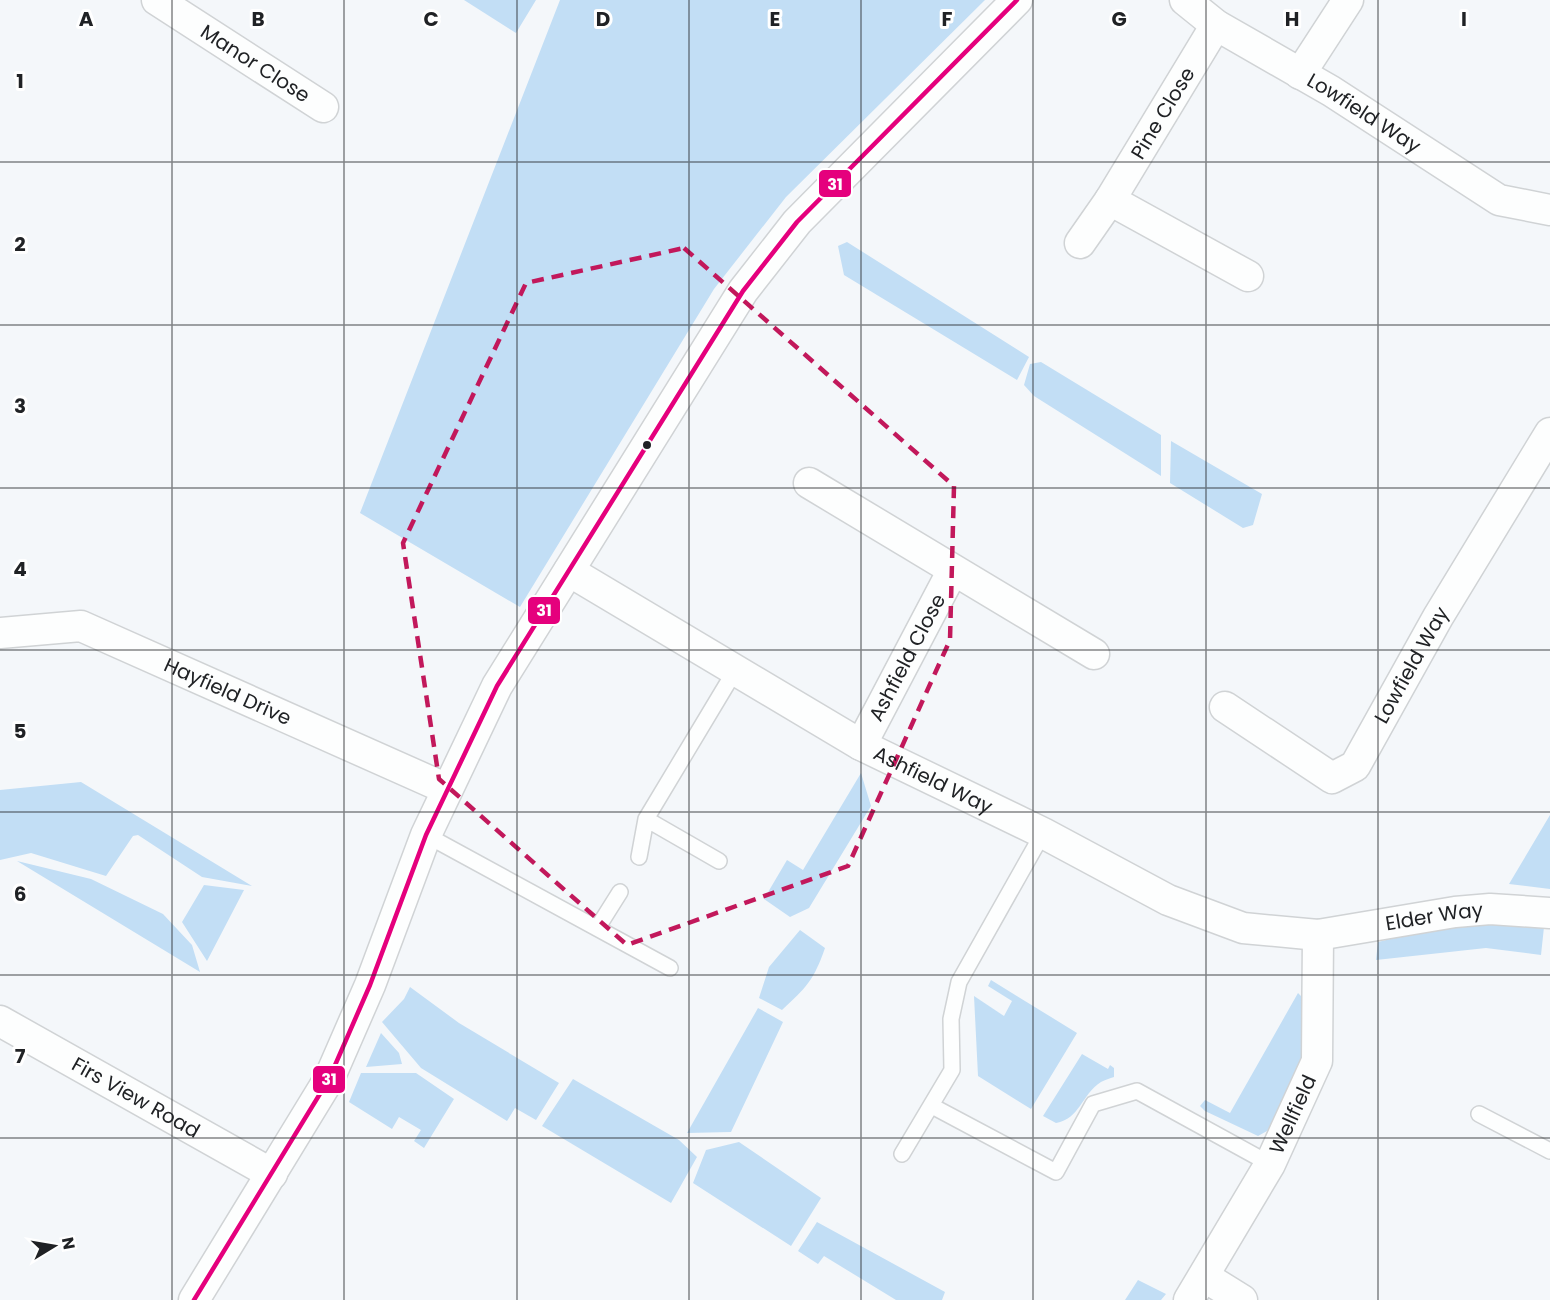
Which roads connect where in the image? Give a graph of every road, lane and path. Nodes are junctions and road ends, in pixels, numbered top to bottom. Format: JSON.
{"nodes":[{"id":1,"x":157,"y":0,"type":"edge"},
{"id":2,"x":1017,"y":0,"type":"edge"},
{"id":3,"x":1185,"y":0,"type":"edge"},
{"id":4,"x":1348,"y":0,"type":"edge"},
{"id":5,"x":1216,"y":25,"type":"junction"},
{"id":6,"x":1300,"y":74,"type":"junction"},
{"id":7,"x":323,"y":107,"type":"dead end"},
{"id":8,"x":1110,"y":200,"type":"junction"},
{"id":9,"x":1550,"y":210,"type":"edge"},
{"id":10,"x":1080,"y":243,"type":"dead end"},
{"id":11,"x":1248,"y":276,"type":"dead end"},
{"id":12,"x":1550,"y":434,"type":"edge"},
{"id":13,"x":810,"y":483,"type":"dead end"},
{"id":14,"x":953,"y":570,"type":"junction"},
{"id":15,"x":569,"y":571,"type":"junction"},
{"id":16,"x":0,"y":633,"type":"edge"},
{"id":17,"x":1094,"y":654,"type":"dead end"},
{"id":18,"x":736,"y":669,"type":"junction"},
{"id":19,"x":1226,"y":707,"type":"dead end"},
{"id":20,"x":861,"y":745,"type":"junction"},
{"id":21,"x":447,"y":789,"type":"junction"},
{"id":22,"x":646,"y":819,"type":"junction"},
{"id":23,"x":1044,"y":833,"type":"junction"},
{"id":24,"x":426,"y":835,"type":"junction"},
{"id":25,"x":639,"y":857,"type":"dead end"},
{"id":26,"x":719,"y":861,"type":"dead end"},
{"id":27,"x":620,"y":892,"type":"dead end"},
{"id":28,"x":1550,"y":913,"type":"edge"},
{"id":29,"x":598,"y":927,"type":"junction"},
{"id":30,"x":1318,"y":935,"type":"junction"},
{"id":31,"x":670,"y":968,"type":"dead end"},
{"id":32,"x":0,"y":1021,"type":"edge"},
{"id":33,"x":932,"y":1106,"type":"junction"},
{"id":34,"x":1479,"y":1114,"type":"dead end"},
{"id":35,"x":1550,"y":1150,"type":"edge"},
{"id":36,"x":902,"y":1154,"type":"dead end"},
{"id":37,"x":1270,"y":1164,"type":"junction"},
{"id":38,"x":272,"y":1174,"type":"junction"},
{"id":39,"x":1197,"y":1289,"type":"edge"},
{"id":40,"x":194,"y":1300,"type":"edge"},
{"id":41,"x":1242,"y":1300,"type":"edge"}],
"edges":[{"from":1,"to":7,"type":"street","name":"Manor Close"},
{"from":2,"to":15,"type":"street"},
{"from":3,"to":5,"type":"street","name":"Lowfield Way"},
{"from":4,"to":6,"type":"street"},
{"from":5,"to":6,"type":"street","name":"Lowfield Way"},
{"from":5,"to":8,"type":"street","name":"Pine Close"},
{"from":6,"to":9,"type":"street","name":"Lowfield Way"},
{"from":8,"to":10,"type":"street","name":"Pine Close"},
{"from":8,"to":11,"type":"street"},
{"from":12,"to":19,"type":"street","name":"Lowfield Way"},
{"from":13,"to":14,"type":"street","name":"Ashfield Close"},
{"from":14,"to":17,"type":"street","name":"Ashfield Close"},
{"from":14,"to":20,"type":"street","name":"Ashfield Close"},
{"from":15,"to":18,"type":"street","name":"Ashfield Way"},
{"from":15,"to":21,"type":"street"},
{"from":16,"to":21,"type":"street","name":"Hayfield Drive"},
{"from":18,"to":20,"type":"street","name":"Ashfield Way"},
{"from":18,"to":22,"type":"lane"},
{"from":20,"to":23,"type":"street","name":"Ashfield Way"},
{"from":21,"to":24,"type":"street"},
{"from":22,"to":25,"type":"lane"},
{"from":22,"to":26,"type":"lane"},
{"from":23,"to":30,"type":"street","name":"Ashfield Way"},
{"from":23,"to":33,"type":"lane"},
{"from":24,"to":29,"type":"lane"},
{"from":24,"to":38,"type":"street"},
{"from":27,"to":29,"type":"lane"},
{"from":28,"to":30,"type":"street","name":"Elder Way"},
{"from":29,"to":31,"type":"lane"},
{"from":30,"to":37,"type":"street","name":"Wellfield"},
{"from":32,"to":38,"type":"street","name":"Firs View Road"},
{"from":33,"to":36,"type":"lane"},
{"from":33,"to":37,"type":"lane"},
{"from":34,"to":35,"type":"lane"},
{"from":37,"to":39,"type":"street","name":"Wellfield"},
{"from":38,"to":40,"type":"street"},
{"from":39,"to":41,"type":"street","name":"Wellfield"}]}
